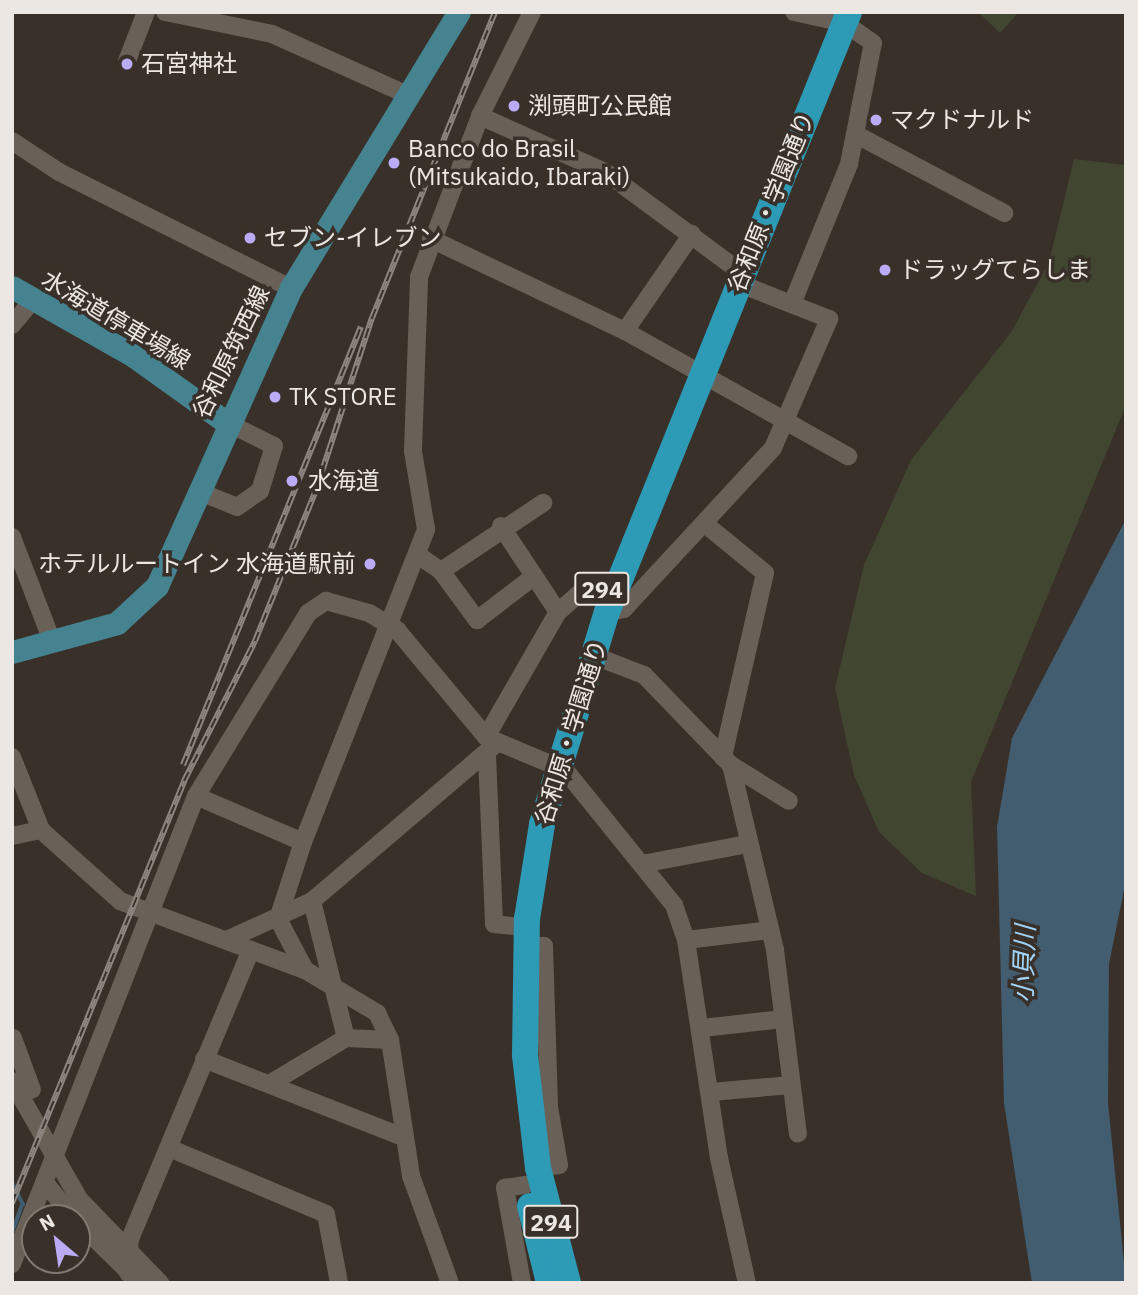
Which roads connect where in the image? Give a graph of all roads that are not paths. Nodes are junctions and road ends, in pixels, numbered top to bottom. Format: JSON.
{"nodes":[{"id":1,"x":146,"y":12,"type":"edge"},
{"id":2,"x":165,"y":12,"type":"edge"},
{"id":3,"x":459,"y":12,"type":"edge"},
{"id":4,"x":532,"y":12,"type":"edge"},
{"id":5,"x":794,"y":12,"type":"edge"},
{"id":6,"x":837,"y":16,"type":"edge"},
{"id":7,"x":127,"y":61,"type":"dead end"},
{"id":8,"x":411,"y":96,"type":"junction"},
{"id":9,"x":480,"y":116,"type":"junction"},
{"id":10,"x":855,"y":134,"type":"junction"},
{"id":11,"x":12,"y":141,"type":"edge"},
{"id":12,"x":1004,"y":214,"type":"dead end"},
{"id":13,"x":692,"y":234,"type":"junction"},
{"id":14,"x":431,"y":239,"type":"junction"},
{"id":15,"x":734,"y":274,"type":"junction"},
{"id":16,"x":12,"y":287,"type":"edge"},
{"id":17,"x":291,"y":288,"type":"junction"},
{"id":18,"x":32,"y":301,"type":"junction"},
{"id":19,"x":792,"y":304,"type":"junction"},
{"id":20,"x":12,"y":326,"type":"edge"},
{"id":21,"x":625,"y":331,"type":"junction"},
{"id":22,"x":695,"y":373,"type":"junction"},
{"id":23,"x":226,"y":422,"type":"junction"},
{"id":24,"x":787,"y":422,"type":"junction"},
{"id":25,"x":848,"y":456,"type":"dead end"},
{"id":26,"x":198,"y":491,"type":"junction"},
{"id":27,"x":543,"y":503,"type":"dead end"},
{"id":28,"x":705,"y":524,"type":"junction"},
{"id":29,"x":501,"y":526,"type":"junction"},
{"id":30,"x":12,"y":537,"type":"edge"},
{"id":31,"x":419,"y":556,"type":"junction"},
{"id":32,"x":440,"y":571,"type":"junction"},
{"id":33,"x":533,"y":577,"type":"junction"},
{"id":34,"x":603,"y":604,"type":"junction"},
{"id":35,"x":558,"y":612,"type":"junction"},
{"id":36,"x":389,"y":624,"type":"junction"},
{"id":37,"x":52,"y":642,"type":"junction"},
{"id":38,"x":12,"y":652,"type":"edge"},
{"id":39,"x":592,"y":655,"type":"junction"},
{"id":40,"x":490,"y":745,"type":"junction"},
{"id":41,"x":12,"y":757,"type":"edge"},
{"id":42,"x":727,"y":761,"type":"junction"},
{"id":43,"x":548,"y":763,"type":"junction"},
{"id":44,"x":196,"y":796,"type":"junction"},
{"id":45,"x":789,"y":801,"type":"dead end"},
{"id":46,"x":41,"y":830,"type":"junction"},
{"id":47,"x":12,"y":836,"type":"edge"},
{"id":48,"x":303,"y":842,"type":"junction"},
{"id":49,"x":748,"y":844,"type":"junction"},
{"id":50,"x":642,"y":864,"type":"junction"},
{"id":51,"x":312,"y":901,"type":"junction"},
{"id":52,"x":153,"y":916,"type":"junction"},
{"id":53,"x":278,"y":919,"type":"junction"},
{"id":54,"x":770,"y":930,"type":"junction"},
{"id":55,"x":519,"y":936,"type":"junction"},
{"id":56,"x":229,"y":940,"type":"junction"},
{"id":57,"x":686,"y":940,"type":"junction"},
{"id":58,"x":251,"y":950,"type":"junction"},
{"id":59,"x":305,"y":970,"type":"junction"},
{"id":60,"x":330,"y":982,"type":"junction"},
{"id":61,"x":783,"y":1019,"type":"junction"},
{"id":62,"x":702,"y":1028,"type":"junction"},
{"id":63,"x":12,"y":1037,"type":"edge"},
{"id":64,"x":346,"y":1038,"type":"junction"},
{"id":65,"x":390,"y":1040,"type":"junction"},
{"id":66,"x":527,"y":1048,"type":"junction"},
{"id":67,"x":204,"y":1059,"type":"junction"},
{"id":68,"x":12,"y":1081,"type":"edge"},
{"id":69,"x":271,"y":1083,"type":"junction"},
{"id":70,"x":791,"y":1085,"type":"junction"},
{"id":71,"x":32,"y":1090,"type":"dead end"},
{"id":72,"x":711,"y":1092,"type":"junction"},
{"id":73,"x":798,"y":1134,"type":"dead end"},
{"id":74,"x":403,"y":1137,"type":"junction"},
{"id":75,"x":169,"y":1147,"type":"junction"},
{"id":76,"x":59,"y":1150,"type":"junction"},
{"id":77,"x":532,"y":1176,"type":"junction"},
{"id":78,"x":46,"y":1184,"type":"junction"},
{"id":79,"x":63,"y":1204,"type":"edge"},
{"id":80,"x":91,"y":1235,"type":"edge"},
{"id":81,"x":130,"y":1239,"type":"junction"},
{"id":82,"x":13,"y":1261,"type":"edge"},
{"id":83,"x":134,"y":1279,"type":"edge"},
{"id":84,"x":160,"y":1283,"type":"edge"},
{"id":85,"x":177,"y":1283,"type":"edge"},
{"id":86,"x":339,"y":1283,"type":"edge"},
{"id":87,"x":450,"y":1283,"type":"edge"},
{"id":88,"x":522,"y":1283,"type":"edge"},
{"id":89,"x":549,"y":1283,"type":"edge"},
{"id":90,"x":568,"y":1283,"type":"edge"},
{"id":91,"x":747,"y":1283,"type":"edge"}],
"edges":[{"from":1,"to":7,"type":"street"},
{"from":2,"to":8,"type":"street"},
{"from":3,"to":8,"type":"main road","name":"谷和原筑西線"},
{"from":4,"to":9,"type":"street"},
{"from":5,"to":6,"type":"street"},
{"from":6,"to":10,"type":"street"},
{"from":6,"to":15,"type":"highway","name":"谷和原・学園通り","number":"294"},
{"from":8,"to":17,"type":"main road","name":"谷和原筑西線"},
{"from":9,"to":13,"type":"street"},
{"from":9,"to":14,"type":"street"},
{"from":10,"to":12,"type":"street"},
{"from":10,"to":19,"type":"street"},
{"from":11,"to":17,"type":"street"},
{"from":13,"to":15,"type":"street"},
{"from":13,"to":21,"type":"street"},
{"from":14,"to":21,"type":"street"},
{"from":14,"to":31,"type":"street"},
{"from":15,"to":19,"type":"street"},
{"from":15,"to":22,"type":"highway","name":"谷和原・学園通り","number":"294"},
{"from":16,"to":18,"type":"main road","name":"水海道停車場線"},
{"from":17,"to":23,"type":"main road","name":"谷和原筑西線"},
{"from":18,"to":20,"type":"street"},
{"from":18,"to":23,"type":"main road","name":"水海道停車場線"},
{"from":19,"to":24,"type":"street"},
{"from":21,"to":22,"type":"street"},
{"from":22,"to":24,"type":"street"},
{"from":22,"to":34,"type":"highway","name":"谷和原・学園通り","number":"294"},
{"from":23,"to":26,"type":"main road","name":"谷和原筑西線"},
{"from":23,"to":26,"type":"street"},
{"from":24,"to":25,"type":"street"},
{"from":24,"to":28,"type":"street"},
{"from":26,"to":37,"type":"main road","name":"谷和原筑西線"},
{"from":27,"to":29,"type":"street"},
{"from":28,"to":34,"type":"street"},
{"from":28,"to":42,"type":"street"},
{"from":29,"to":32,"type":"street"},
{"from":29,"to":33,"type":"street"},
{"from":30,"to":37,"type":"street"},
{"from":31,"to":32,"type":"street"},
{"from":31,"to":36,"type":"street"},
{"from":32,"to":33,"type":"street"},
{"from":33,"to":35,"type":"street"},
{"from":34,"to":35,"type":"street"},
{"from":34,"to":39,"type":"highway","name":"谷和原・学園通り","number":"294"},
{"from":34,"to":43,"type":"highway","name":"谷和原・学園通り","number":"294"},
{"from":35,"to":40,"type":"street"},
{"from":36,"to":40,"type":"street"},
{"from":36,"to":44,"type":"street"},
{"from":36,"to":48,"type":"street"},
{"from":37,"to":38,"type":"main road","name":"谷和原筑西線"},
{"from":39,"to":42,"type":"street"},
{"from":39,"to":43,"type":"highway","name":"谷和原・学園通り","number":"294"},
{"from":40,"to":43,"type":"street"},
{"from":40,"to":51,"type":"street"},
{"from":40,"to":55,"type":"street"},
{"from":41,"to":46,"type":"street"},
{"from":42,"to":45,"type":"street"},
{"from":42,"to":49,"type":"street"},
{"from":43,"to":50,"type":"street"},
{"from":43,"to":55,"type":"highway","name":"谷和原・学園通り","number":"294"},
{"from":44,"to":48,"type":"street"},
{"from":44,"to":52,"type":"street"},
{"from":46,"to":47,"type":"street"},
{"from":46,"to":52,"type":"street"},
{"from":48,"to":53,"type":"street"},
{"from":49,"to":50,"type":"street"},
{"from":49,"to":54,"type":"street"},
{"from":50,"to":57,"type":"street"},
{"from":51,"to":53,"type":"street"},
{"from":51,"to":60,"type":"street"},
{"from":52,"to":56,"type":"street"},
{"from":52,"to":76,"type":"street"},
{"from":53,"to":56,"type":"street"},
{"from":53,"to":59,"type":"street"},
{"from":54,"to":57,"type":"street"},
{"from":54,"to":61,"type":"street"},
{"from":55,"to":66,"type":"highway","name":"谷和原・学園通り","number":"294"},
{"from":55,"to":66,"type":"street"},
{"from":56,"to":58,"type":"street"},
{"from":57,"to":62,"type":"street"},
{"from":58,"to":59,"type":"street"},
{"from":58,"to":67,"type":"street"},
{"from":59,"to":60,"type":"street"},
{"from":60,"to":64,"type":"street"},
{"from":60,"to":65,"type":"street"},
{"from":61,"to":62,"type":"street"},
{"from":61,"to":70,"type":"street"},
{"from":62,"to":72,"type":"street"},
{"from":63,"to":71,"type":"street"},
{"from":64,"to":65,"type":"street"},
{"from":64,"to":69,"type":"street"},
{"from":65,"to":74,"type":"street"},
{"from":66,"to":77,"type":"highway","name":"谷和原・学園通り","number":"294"},
{"from":66,"to":77,"type":"street"},
{"from":67,"to":69,"type":"street"},
{"from":67,"to":75,"type":"street"},
{"from":68,"to":84,"type":"street"},
{"from":69,"to":74,"type":"street"},
{"from":70,"to":72,"type":"street"},
{"from":70,"to":73,"type":"street"},
{"from":72,"to":91,"type":"street"},
{"from":74,"to":87,"type":"street"},
{"from":75,"to":81,"type":"street"},
{"from":75,"to":86,"type":"street"},
{"from":76,"to":78,"type":"street"},
{"from":76,"to":81,"type":"street"},
{"from":77,"to":88,"type":"street"},
{"from":77,"to":89,"type":"highway","name":"谷和原・学園通り","number":"294"},
{"from":77,"to":90,"type":"highway","name":"谷和原・学園通り","number":"294"},
{"from":78,"to":79,"type":"street"},
{"from":78,"to":82,"type":"street"},
{"from":80,"to":83,"type":"street"},
{"from":81,"to":83,"type":"street"},
{"from":81,"to":85,"type":"street"}]}
